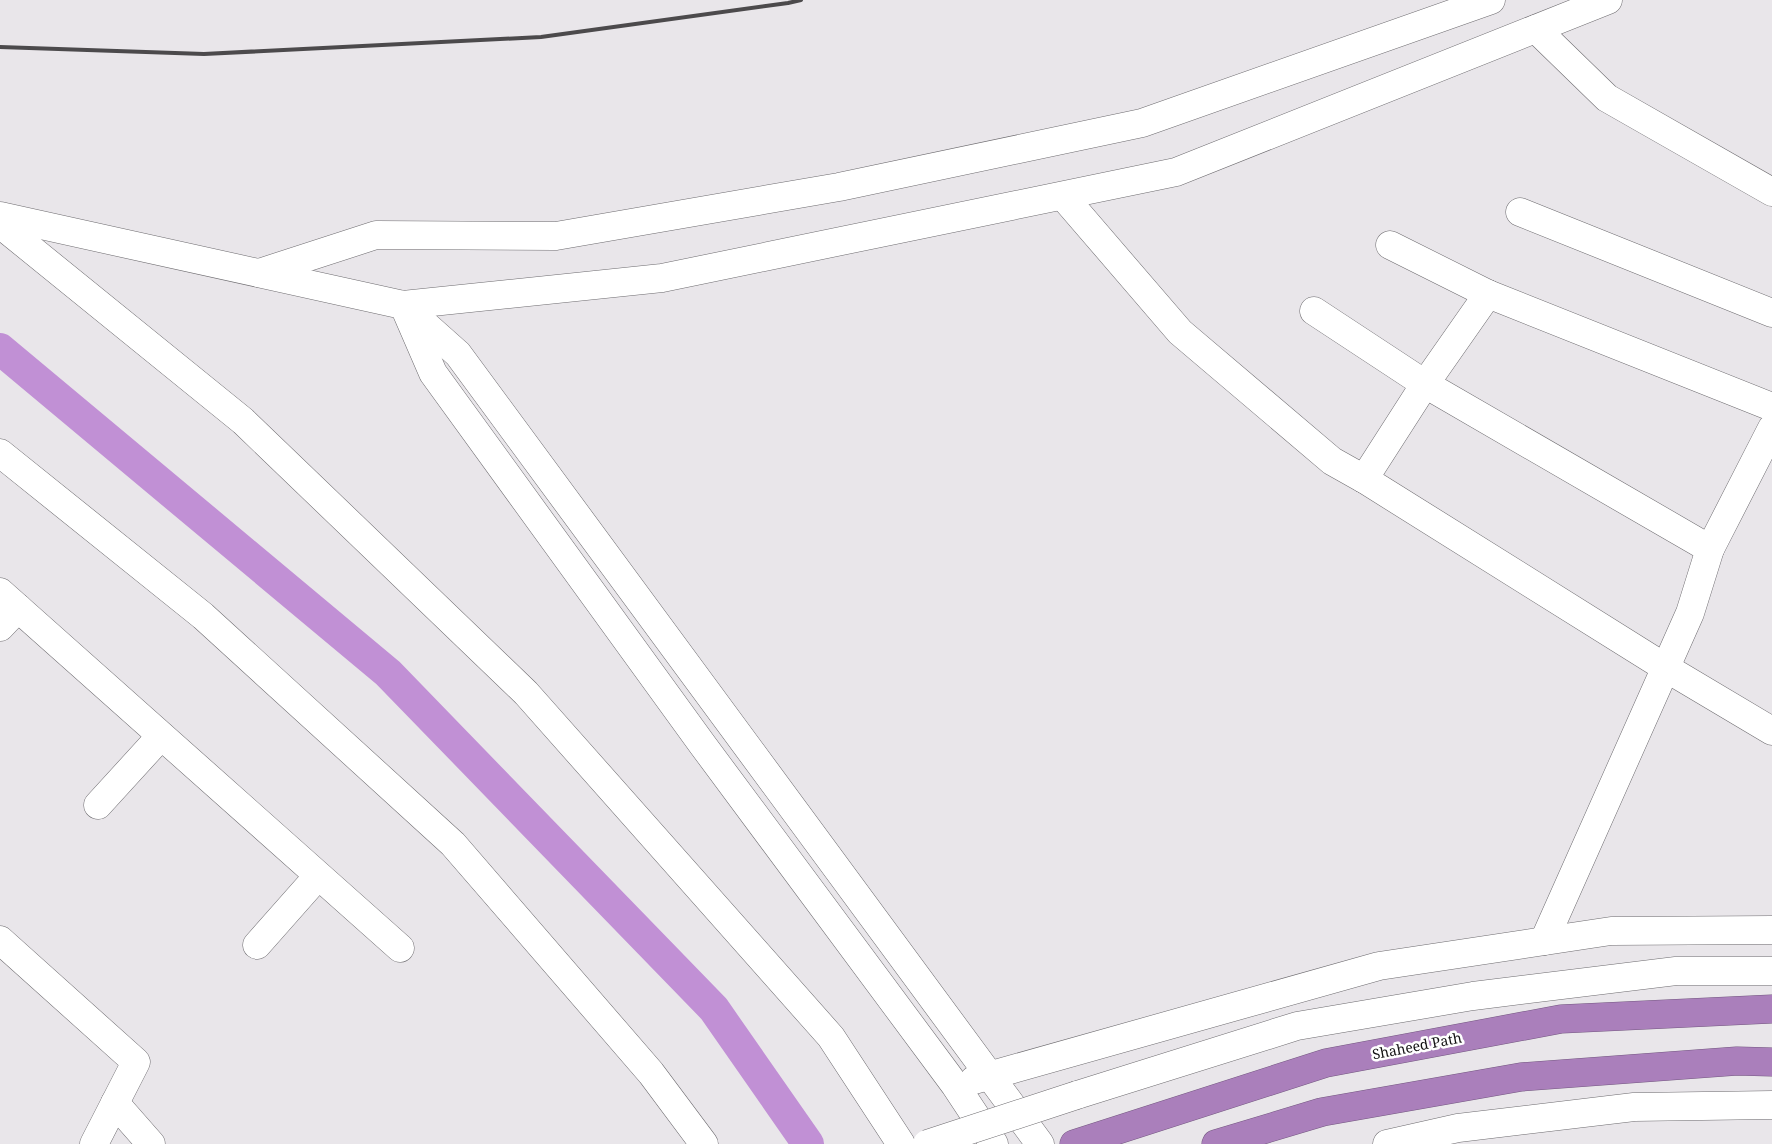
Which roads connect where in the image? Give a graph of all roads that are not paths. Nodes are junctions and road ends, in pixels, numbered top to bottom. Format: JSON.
{"nodes":[{"id":1,"x":1491,"y":0,"type":"edge"},
{"id":2,"x":1608,"y":0,"type":"edge"},
{"id":3,"x":1536,"y":29,"type":"junction"},
{"id":4,"x":1772,"y":192,"type":"edge"},
{"id":5,"x":1063,"y":196,"type":"junction"},
{"id":6,"x":1520,"y":212,"type":"dead end"},
{"id":7,"x":0,"y":216,"type":"edge"},
{"id":8,"x":0,"y":224,"type":"edge"},
{"id":9,"x":1390,"y":245,"type":"dead end"},
{"id":10,"x":257,"y":273,"type":"junction"},
{"id":11,"x":1488,"y":294,"type":"junction"},
{"id":12,"x":403,"y":305,"type":"junction"},
{"id":13,"x":1314,"y":311,"type":"dead end"},
{"id":14,"x":1772,"y":313,"type":"edge"},
{"id":15,"x":1425,"y":384,"type":"junction"},
{"id":16,"x":1772,"y":408,"type":"edge"},
{"id":17,"x":1772,"y":428,"type":"edge"},
{"id":18,"x":0,"y":453,"type":"edge"},
{"id":19,"x":1364,"y":479,"type":"junction"},
{"id":20,"x":1710,"y":549,"type":"junction"},
{"id":21,"x":6,"y":609,"type":"edge"},
{"id":22,"x":1666,"y":668,"type":"junction"},
{"id":23,"x":1772,"y":731,"type":"edge"},
{"id":24,"x":161,"y":736,"type":"junction"},
{"id":25,"x":98,"y":805,"type":"dead end"},
{"id":26,"x":318,"y":876,"type":"junction"},
{"id":27,"x":1772,"y":930,"type":"edge"},
{"id":28,"x":0,"y":940,"type":"edge"},
{"id":29,"x":1544,"y":941,"type":"junction"},
{"id":30,"x":257,"y":945,"type":"dead end"},
{"id":31,"x":400,"y":948,"type":"dead end"},
{"id":32,"x":1772,"y":971,"type":"edge"},
{"id":33,"x":1772,"y":1009,"type":"edge"},
{"id":34,"x":1772,"y":1062,"type":"edge"},
{"id":35,"x":989,"y":1076,"type":"junction"},
{"id":36,"x":955,"y":1085,"type":"junction"},
{"id":37,"x":115,"y":1103,"type":"junction"},
{"id":38,"x":1772,"y":1105,"type":"edge"},
{"id":39,"x":94,"y":1144,"type":"edge"},
{"id":40,"x":151,"y":1144,"type":"edge"},
{"id":41,"x":704,"y":1144,"type":"edge"},
{"id":42,"x":901,"y":1144,"type":"edge"},
{"id":43,"x":927,"y":1144,"type":"edge"},
{"id":44,"x":994,"y":1144,"type":"edge"},
{"id":45,"x":1040,"y":1144,"type":"edge"},
{"id":46,"x":1074,"y":1144,"type":"edge"},
{"id":47,"x":1216,"y":1144,"type":"edge"},
{"id":48,"x":1387,"y":1144,"type":"edge"}],
"edges":[{"from":1,"to":10,"type":"street"},
{"from":2,"to":3,"type":"street"},
{"from":3,"to":4,"type":"street"},
{"from":3,"to":5,"type":"street"},
{"from":5,"to":12,"type":"street"},
{"from":5,"to":19,"type":"street"},
{"from":6,"to":14,"type":"street"},
{"from":7,"to":10,"type":"street"},
{"from":8,"to":42,"type":"street"},
{"from":9,"to":11,"type":"street"},
{"from":10,"to":12,"type":"street"},
{"from":11,"to":15,"type":"street"},
{"from":11,"to":16,"type":"street"},
{"from":12,"to":35,"type":"street"},
{"from":12,"to":36,"type":"street"},
{"from":13,"to":15,"type":"street"},
{"from":15,"to":19,"type":"street"},
{"from":15,"to":20,"type":"street"},
{"from":17,"to":20,"type":"street"},
{"from":18,"to":41,"type":"street"},
{"from":19,"to":22,"type":"street"},
{"from":20,"to":22,"type":"street"},
{"from":21,"to":24,"type":"street"},
{"from":22,"to":23,"type":"street"},
{"from":22,"to":29,"type":"street"},
{"from":24,"to":25,"type":"street"},
{"from":24,"to":26,"type":"street"},
{"from":26,"to":30,"type":"street"},
{"from":26,"to":31,"type":"street"},
{"from":27,"to":29,"type":"street"},
{"from":28,"to":37,"type":"street"},
{"from":29,"to":35,"type":"street"},
{"from":32,"to":43,"type":"street","bridge":true},
{"from":33,"to":46,"type":"highway","name":"Shaheed Path"},
{"from":34,"to":47,"type":"highway"},
{"from":35,"to":36,"type":"street"},
{"from":35,"to":45,"type":"street"},
{"from":36,"to":44,"type":"street"},
{"from":37,"to":39,"type":"street"},
{"from":37,"to":40,"type":"street"},
{"from":38,"to":48,"type":"street"}]}
